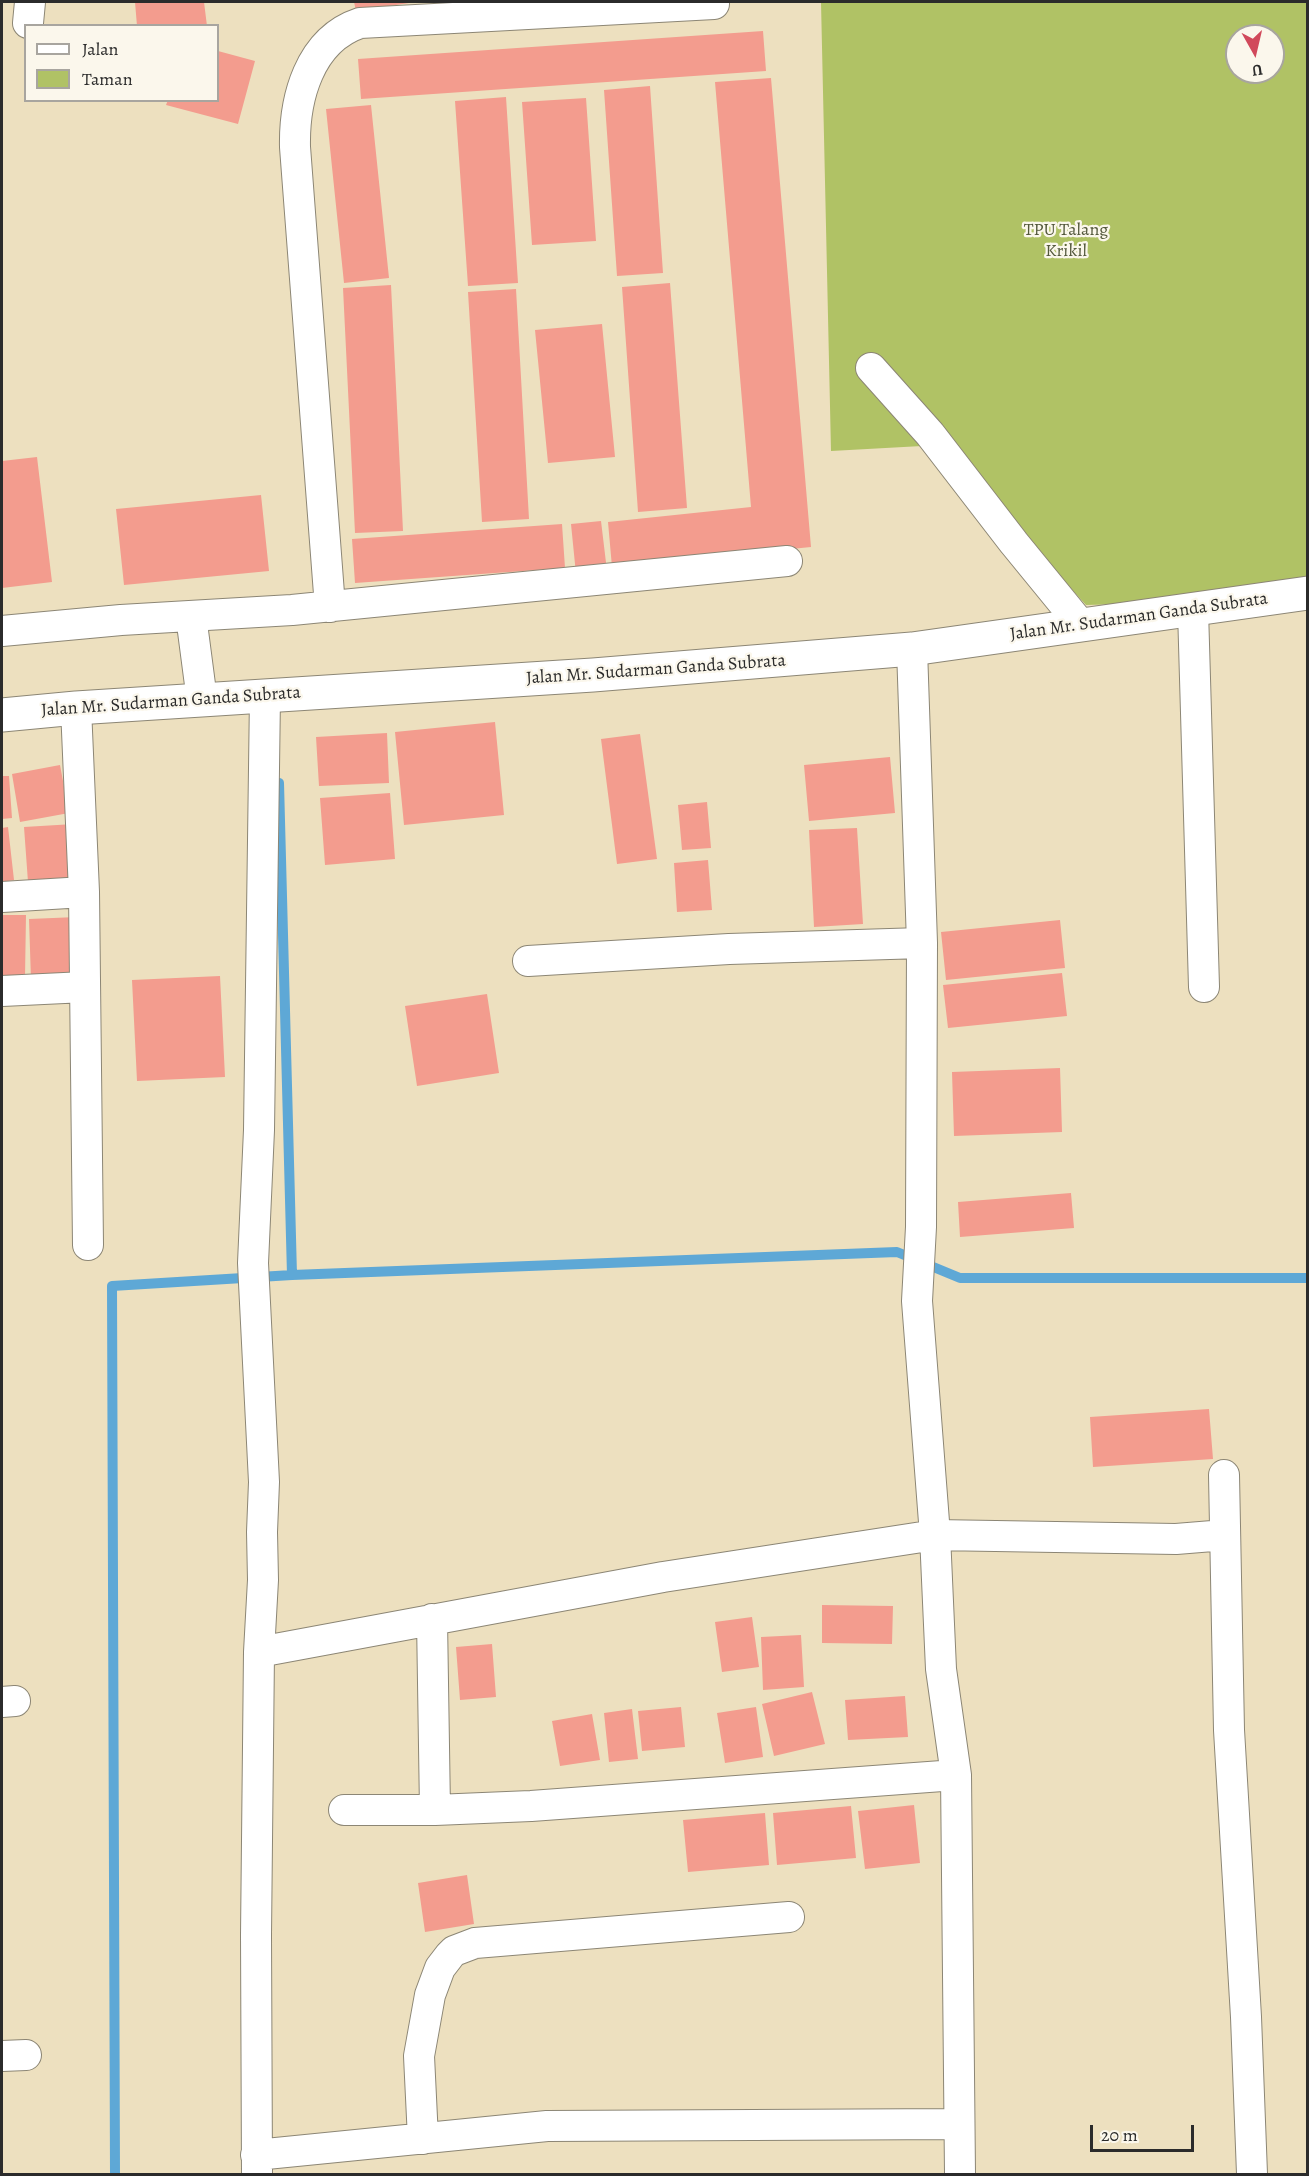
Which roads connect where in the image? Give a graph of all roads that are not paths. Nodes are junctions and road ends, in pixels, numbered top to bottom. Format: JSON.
{"nodes":[{"id":1,"x":714,"y":4,"type":"dead end"},
{"id":2,"x":871,"y":368,"type":"dead end"},
{"id":3,"x":787,"y":561,"type":"dead end"},
{"id":4,"x":1308,"y":593,"type":"edge"},
{"id":5,"x":330,"y":607,"type":"junction"},
{"id":6,"x":1193,"y":610,"type":"junction"},
{"id":7,"x":191,"y":616,"type":"junction"},
{"id":8,"x":1081,"y":625,"type":"junction"},
{"id":9,"x":2,"y":631,"type":"edge"},
{"id":10,"x":912,"y":649,"type":"junction"},
{"id":11,"x":265,"y":696,"type":"junction"},
{"id":12,"x":202,"y":700,"type":"junction"},
{"id":13,"x":76,"y":708,"type":"junction"},
{"id":14,"x":2,"y":715,"type":"edge"},
{"id":15,"x":84,"y":892,"type":"junction"},
{"id":16,"x":2,"y":897,"type":"edge"},
{"id":17,"x":922,"y":943,"type":"junction"},
{"id":18,"x":528,"y":961,"type":"dead end"},
{"id":19,"x":85,"y":987,"type":"junction"},
{"id":20,"x":1204,"y":987,"type":"dead end"},
{"id":21,"x":2,"y":991,"type":"edge"},
{"id":22,"x":88,"y":1245,"type":"dead end"},
{"id":23,"x":1224,"y":1475,"type":"dead end"},
{"id":24,"x":1225,"y":1534,"type":"junction"},
{"id":25,"x":935,"y":1535,"type":"junction"},
{"id":26,"x":432,"y":1619,"type":"junction"},
{"id":27,"x":259,"y":1652,"type":"junction"},
{"id":28,"x":956,"y":1775,"type":"junction"},
{"id":29,"x":344,"y":1810,"type":"dead end"},
{"id":30,"x":435,"y":1810,"type":"junction"},
{"id":31,"x":789,"y":1917,"type":"dead end"},
{"id":32,"x":958,"y":2124,"type":"junction"},
{"id":33,"x":423,"y":2139,"type":"junction"},
{"id":34,"x":256,"y":2164,"type":"edge"},
{"id":35,"x":960,"y":2175,"type":"edge"},
{"id":36,"x":1252,"y":2175,"type":"edge"}],
"edges":[{"from":1,"to":5,"type":"street"},
{"from":2,"to":8,"type":"street"},
{"from":3,"to":5,"type":"street"},
{"from":4,"to":6,"type":"street","name":"Jalan Mr. Sudarman Ganda Subrata"},
{"from":5,"to":7,"type":"street"},
{"from":6,"to":8,"type":"street","name":"Jalan Mr. Sudarman Ganda Subrata"},
{"from":6,"to":20,"type":"street"},
{"from":7,"to":9,"type":"street"},
{"from":7,"to":12,"type":"street"},
{"from":8,"to":10,"type":"street","name":"Jalan Mr. Sudarman Ganda Subrata"},
{"from":10,"to":11,"type":"street","name":"Jalan Mr. Sudarman Ganda Subrata"},
{"from":10,"to":17,"type":"street"},
{"from":11,"to":12,"type":"street","name":"Jalan Mr. Sudarman Ganda Subrata"},
{"from":11,"to":27,"type":"street"},
{"from":12,"to":13,"type":"street","name":"Jalan Mr. Sudarman Ganda Subrata"},
{"from":13,"to":14,"type":"street","name":"Jalan Mr. Sudarman Ganda Subrata"},
{"from":13,"to":15,"type":"street"},
{"from":15,"to":16,"type":"street"},
{"from":15,"to":19,"type":"street"},
{"from":17,"to":18,"type":"street"},
{"from":17,"to":25,"type":"street"},
{"from":19,"to":21,"type":"street"},
{"from":19,"to":22,"type":"street"},
{"from":23,"to":24,"type":"street"},
{"from":24,"to":25,"type":"street"},
{"from":24,"to":36,"type":"street"},
{"from":25,"to":26,"type":"street"},
{"from":25,"to":28,"type":"street"},
{"from":26,"to":27,"type":"street"},
{"from":26,"to":30,"type":"street"},
{"from":27,"to":34,"type":"street"},
{"from":28,"to":30,"type":"street"},
{"from":28,"to":32,"type":"street"},
{"from":29,"to":30,"type":"street"},
{"from":31,"to":33,"type":"street"},
{"from":32,"to":33,"type":"street"},
{"from":32,"to":35,"type":"street"},
{"from":33,"to":34,"type":"street"}]}
